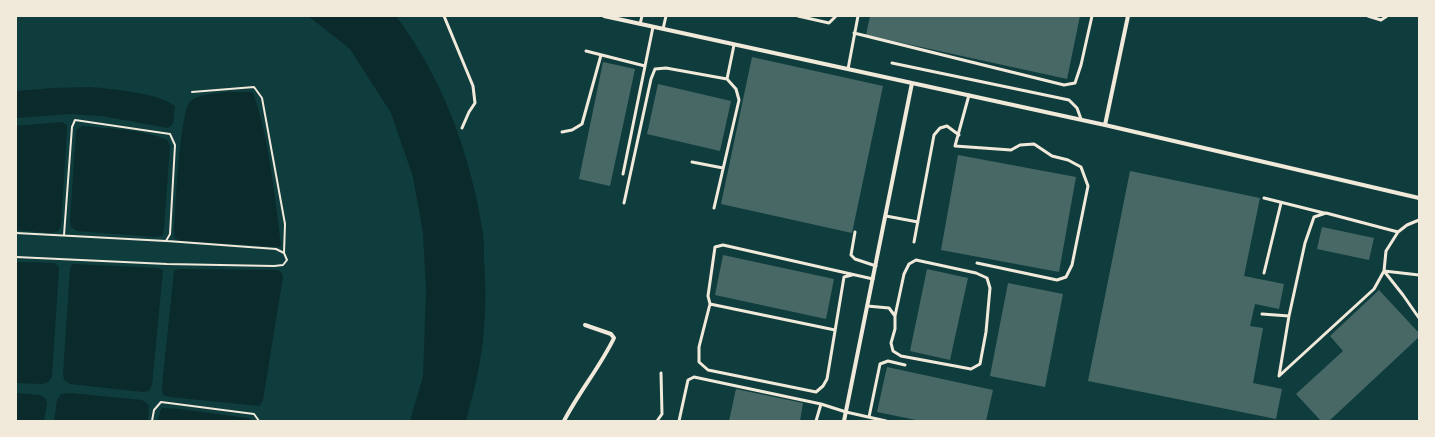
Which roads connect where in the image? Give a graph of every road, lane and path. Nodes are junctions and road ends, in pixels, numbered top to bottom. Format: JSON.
{"nodes":[{"id":1,"x":444,"y":16,"type":"edge"},
{"id":2,"x":604,"y":16,"type":"edge"},
{"id":3,"x":642,"y":16,"type":"edge"},
{"id":4,"x":666,"y":16,"type":"edge"},
{"id":5,"x":798,"y":16,"type":"edge"},
{"id":6,"x":836,"y":16,"type":"edge"},
{"id":7,"x":858,"y":16,"type":"edge"},
{"id":8,"x":1092,"y":16,"type":"edge"},
{"id":9,"x":1128,"y":16,"type":"edge"},
{"id":10,"x":1368,"y":16,"type":"edge"},
{"id":11,"x":1387,"y":16,"type":"edge"},
{"id":12,"x":640,"y":24,"type":"junction"},
{"id":13,"x":653,"y":27,"type":"junction"},
{"id":14,"x":663,"y":29,"type":"junction"},
{"id":15,"x":854,"y":34,"type":"junction"},
{"id":16,"x":734,"y":44,"type":"junction"},
{"id":17,"x":586,"y":52,"type":"dead end"},
{"id":18,"x":601,"y":55,"type":"junction"},
{"id":19,"x":892,"y":63,"type":"dead end"},
{"id":20,"x":645,"y":66,"type":"junction"},
{"id":21,"x":848,"y":69,"type":"junction"},
{"id":22,"x":727,"y":80,"type":"junction"},
{"id":23,"x":912,"y":83,"type":"junction"},
{"id":24,"x":192,"y":92,"type":"dead end"},
{"id":25,"x":969,"y":95,"type":"junction"},
{"id":26,"x":1081,"y":119,"type":"junction"},
{"id":27,"x":1105,"y":125,"type":"junction"},
{"id":28,"x":462,"y":128,"type":"dead end"},
{"id":29,"x":562,"y":132,"type":"dead end"},
{"id":30,"x":959,"y":135,"type":"junction"},
{"id":31,"x":692,"y":162,"type":"dead end"},
{"id":32,"x":723,"y":168,"type":"junction"},
{"id":33,"x":622,"y":174,"type":"dead end"},
{"id":34,"x":1264,"y":198,"type":"dead end"},
{"id":35,"x":1419,"y":198,"type":"edge"},
{"id":36,"x":624,"y":203,"type":"dead end"},
{"id":37,"x":1281,"y":203,"type":"junction"},
{"id":38,"x":714,"y":208,"type":"dead end"},
{"id":39,"x":1326,"y":213,"type":"junction"},
{"id":40,"x":886,"y":216,"type":"junction"},
{"id":41,"x":1419,"y":220,"type":"edge"},
{"id":42,"x":918,"y":222,"type":"junction"},
{"id":43,"x":855,"y":232,"type":"dead end"},
{"id":44,"x":1398,"y":232,"type":"junction"},
{"id":45,"x":16,"y":233,"type":"edge"},
{"id":46,"x":64,"y":235,"type":"junction"},
{"id":47,"x":166,"y":241,"type":"junction"},
{"id":48,"x":914,"y":242,"type":"dead end"},
{"id":49,"x":284,"y":253,"type":"junction"},
{"id":50,"x":16,"y":257,"type":"edge"},
{"id":51,"x":976,"y":263,"type":"dead end"},
{"id":52,"x":876,"y":266,"type":"junction"},
{"id":53,"x":1384,"y":272,"type":"junction"},
{"id":54,"x":1264,"y":273,"type":"dead end"},
{"id":55,"x":852,"y":274,"type":"junction"},
{"id":56,"x":1419,"y":275,"type":"edge"},
{"id":57,"x":873,"y":279,"type":"junction"},
{"id":58,"x":710,"y":304,"type":"junction"},
{"id":59,"x":867,"y":306,"type":"junction"},
{"id":60,"x":1262,"y":314,"type":"dead end"},
{"id":61,"x":895,"y":316,"type":"junction"},
{"id":62,"x":1289,"y":316,"type":"junction"},
{"id":63,"x":1419,"y":318,"type":"edge"},
{"id":64,"x":585,"y":325,"type":"dead end"},
{"id":65,"x":835,"y":330,"type":"junction"},
{"id":66,"x":905,"y":365,"type":"dead end"},
{"id":67,"x":661,"y":373,"type":"dead end"},
{"id":68,"x":821,"y":404,"type":"junction"},
{"id":69,"x":846,"y":412,"type":"junction"},
{"id":70,"x":869,"y":417,"type":"junction"},
{"id":71,"x":152,"y":421,"type":"edge"},
{"id":72,"x":259,"y":421,"type":"edge"},
{"id":73,"x":564,"y":421,"type":"edge"},
{"id":74,"x":657,"y":421,"type":"edge"},
{"id":75,"x":679,"y":421,"type":"edge"},
{"id":76,"x":816,"y":421,"type":"edge"},
{"id":77,"x":844,"y":421,"type":"edge"},
{"id":78,"x":886,"y":421,"type":"edge"}],
"edges":[{"from":1,"to":28,"type":"lane"},
{"from":2,"to":12,"type":"street"},
{"from":3,"to":12,"type":"lane"},
{"from":4,"to":14,"type":"lane"},
{"from":5,"to":6,"type":"lane"},
{"from":7,"to":15,"type":"lane"},
{"from":8,"to":15,"type":"lane"},
{"from":9,"to":27,"type":"street"},
{"from":10,"to":11,"type":"lane"},
{"from":12,"to":13,"type":"street"},
{"from":13,"to":14,"type":"street"},
{"from":13,"to":20,"type":"lane"},
{"from":14,"to":16,"type":"street"},
{"from":15,"to":21,"type":"lane"},
{"from":16,"to":21,"type":"street"},
{"from":16,"to":22,"type":"lane"},
{"from":17,"to":18,"type":"lane"},
{"from":18,"to":20,"type":"lane"},
{"from":18,"to":29,"type":"lane"},
{"from":19,"to":26,"type":"lane"},
{"from":20,"to":33,"type":"lane"},
{"from":21,"to":23,"type":"street"},
{"from":22,"to":32,"type":"lane"},
{"from":22,"to":36,"type":"lane"},
{"from":23,"to":25,"type":"street"},
{"from":23,"to":40,"type":"street"},
{"from":24,"to":49,"type":"path"},
{"from":25,"to":26,"type":"street"},
{"from":25,"to":30,"type":"lane"},
{"from":26,"to":27,"type":"street"},
{"from":27,"to":35,"type":"street"},
{"from":30,"to":42,"type":"lane"},
{"from":30,"to":51,"type":"lane"},
{"from":31,"to":32,"type":"lane"},
{"from":32,"to":38,"type":"lane"},
{"from":34,"to":37,"type":"lane"},
{"from":37,"to":39,"type":"lane"},
{"from":37,"to":54,"type":"lane"},
{"from":39,"to":44,"type":"lane"},
{"from":39,"to":62,"type":"lane"},
{"from":40,"to":42,"type":"lane"},
{"from":40,"to":52,"type":"street"},
{"from":41,"to":44,"type":"lane"},
{"from":42,"to":48,"type":"lane"},
{"from":43,"to":52,"type":"lane"},
{"from":44,"to":53,"type":"lane"},
{"from":45,"to":46,"type":"path"},
{"from":46,"to":47,"type":"path"},
{"from":46,"to":47,"type":"path"},
{"from":47,"to":49,"type":"path"},
{"from":49,"to":50,"type":"path"},
{"from":52,"to":57,"type":"street"},
{"from":53,"to":56,"type":"lane"},
{"from":53,"to":62,"type":"lane"},
{"from":53,"to":63,"type":"lane"},
{"from":55,"to":57,"type":"lane"},
{"from":55,"to":58,"type":"lane"},
{"from":55,"to":65,"type":"lane"},
{"from":57,"to":59,"type":"street"},
{"from":58,"to":65,"type":"lane"},
{"from":58,"to":65,"type":"lane"},
{"from":59,"to":61,"type":"lane"},
{"from":59,"to":69,"type":"street"},
{"from":60,"to":62,"type":"lane"},
{"from":61,"to":61,"type":"lane"},
{"from":64,"to":73,"type":"street"},
{"from":66,"to":70,"type":"lane"},
{"from":67,"to":74,"type":"lane"},
{"from":68,"to":69,"type":"lane"},
{"from":68,"to":75,"type":"lane"},
{"from":68,"to":76,"type":"lane"},
{"from":69,"to":70,"type":"lane"},
{"from":69,"to":77,"type":"street"},
{"from":70,"to":78,"type":"lane"},
{"from":71,"to":72,"type":"path"}]}
